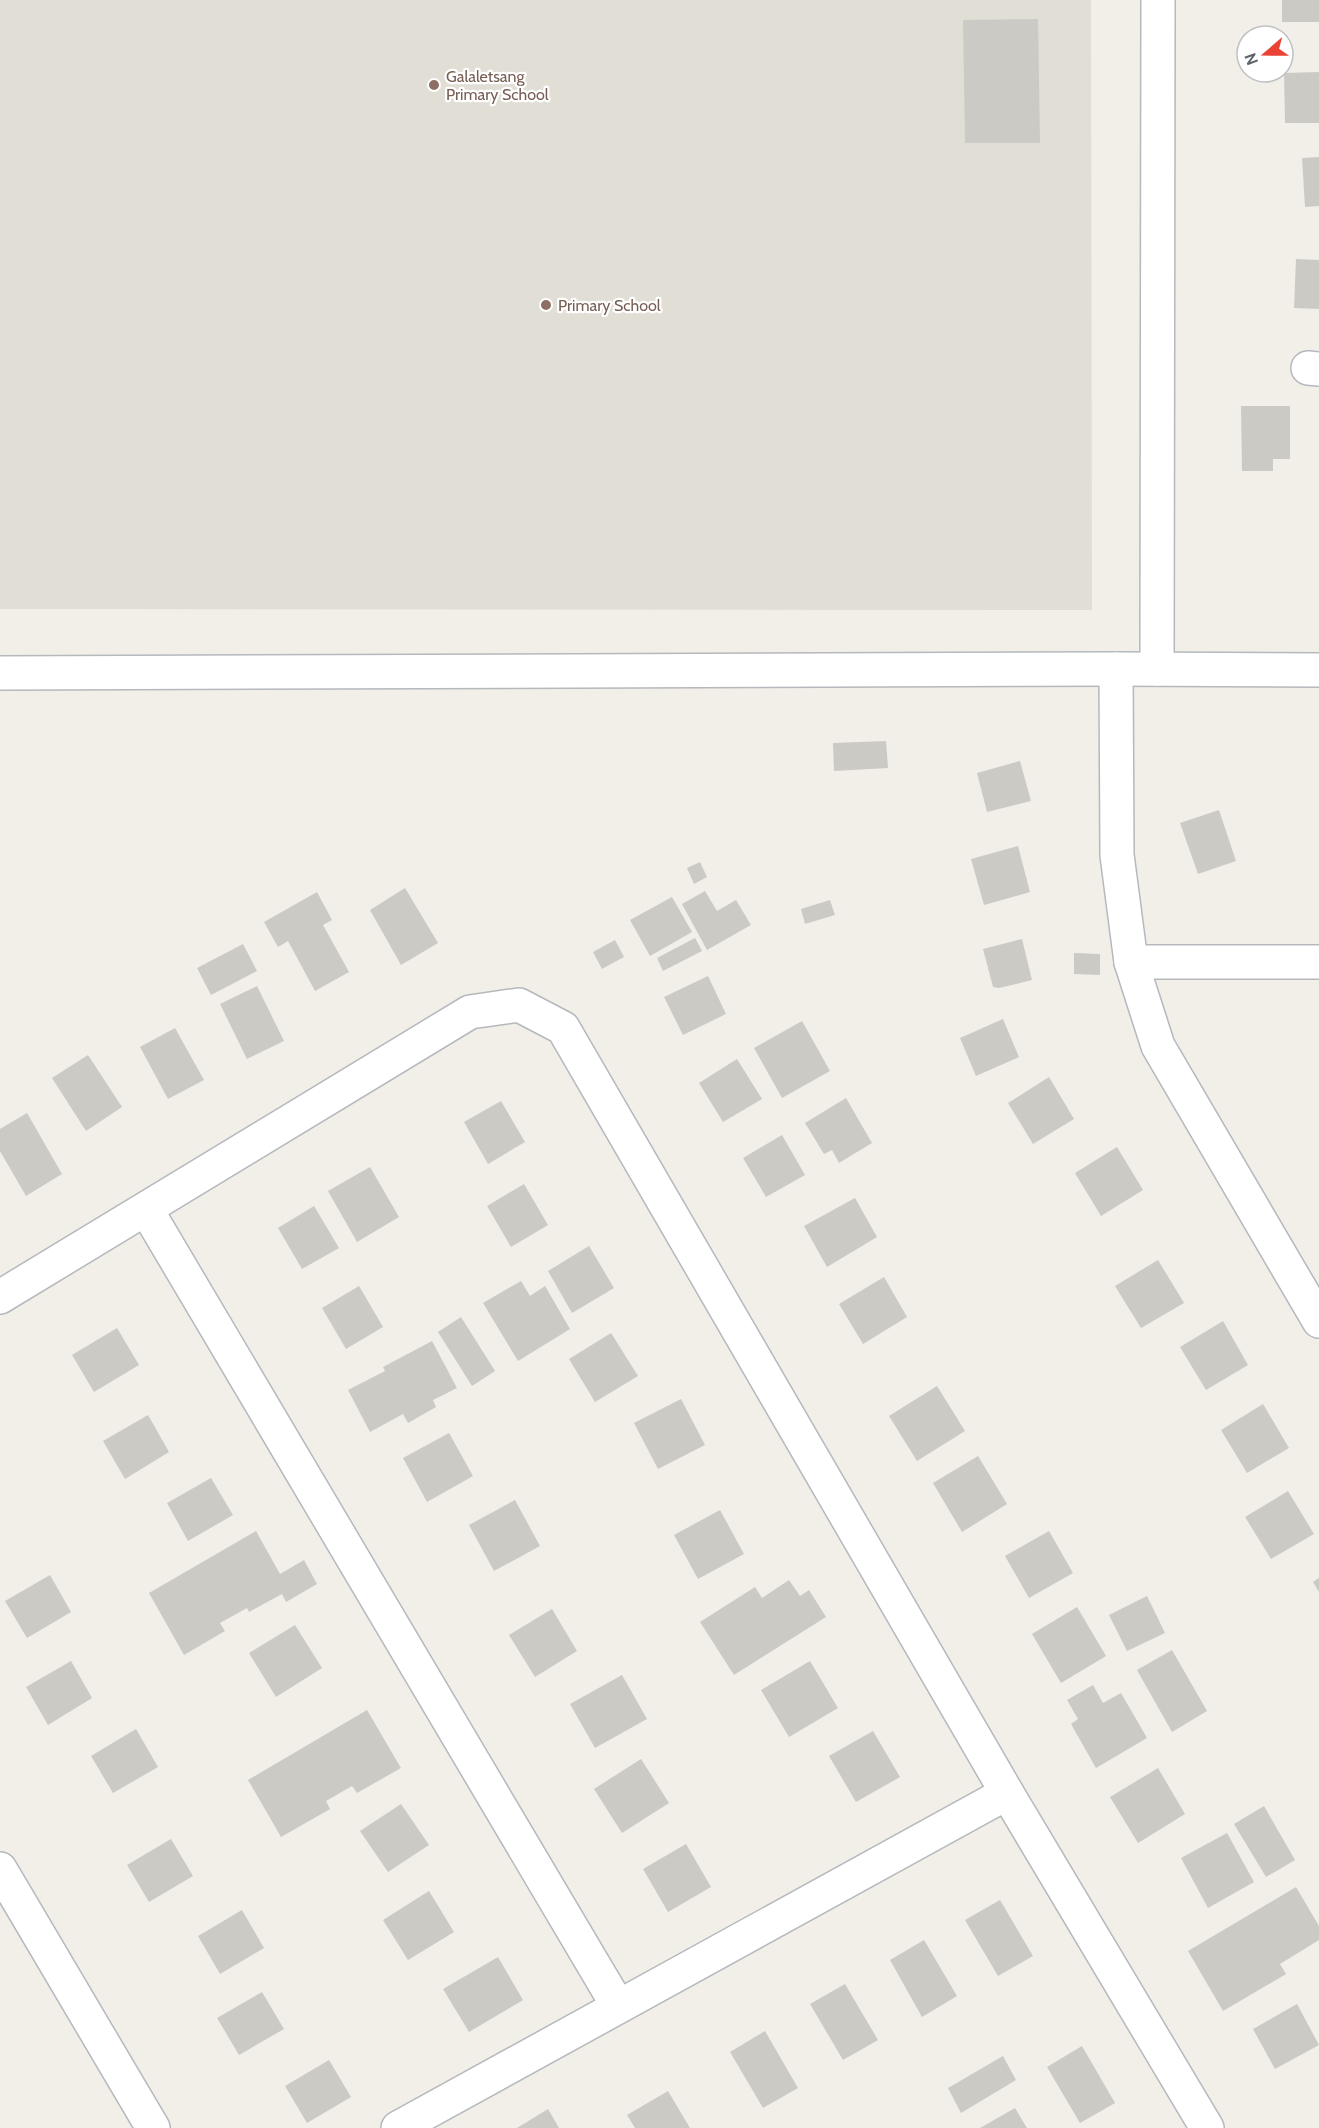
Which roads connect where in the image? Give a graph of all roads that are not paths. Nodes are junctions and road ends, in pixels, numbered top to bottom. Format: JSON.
{"nodes":[{"id":1,"x":1158,"y":0,"type":"edge"},
{"id":2,"x":1116,"y":669,"type":"junction"},
{"id":3,"x":1157,"y":669,"type":"junction"},
{"id":4,"x":1319,"y":670,"type":"edge"},
{"id":5,"x":0,"y":673,"type":"edge"},
{"id":6,"x":1131,"y":962,"type":"junction"},
{"id":7,"x":1319,"y":962,"type":"edge"},
{"id":8,"x":146,"y":1209,"type":"junction"},
{"id":9,"x":0,"y":1297,"type":"edge"},
{"id":10,"x":1319,"y":1321,"type":"edge"},
{"id":11,"x":1007,"y":1793,"type":"junction"},
{"id":12,"x":0,"y":1869,"type":"edge"},
{"id":13,"x":618,"y":2006,"type":"junction"},
{"id":14,"x":153,"y":2128,"type":"edge"},
{"id":15,"x":398,"y":2128,"type":"edge"},
{"id":16,"x":1206,"y":2128,"type":"edge"}],
"edges":[{"from":1,"to":3,"type":"street"},
{"from":2,"to":3,"type":"street"},
{"from":2,"to":5,"type":"street"},
{"from":2,"to":6,"type":"street"},
{"from":3,"to":4,"type":"street"},
{"from":6,"to":7,"type":"street"},
{"from":6,"to":10,"type":"street"},
{"from":8,"to":9,"type":"street"},
{"from":8,"to":11,"type":"street"},
{"from":8,"to":13,"type":"street"},
{"from":11,"to":13,"type":"street"},
{"from":11,"to":16,"type":"street"},
{"from":12,"to":14,"type":"street"},
{"from":13,"to":15,"type":"street"}]}
